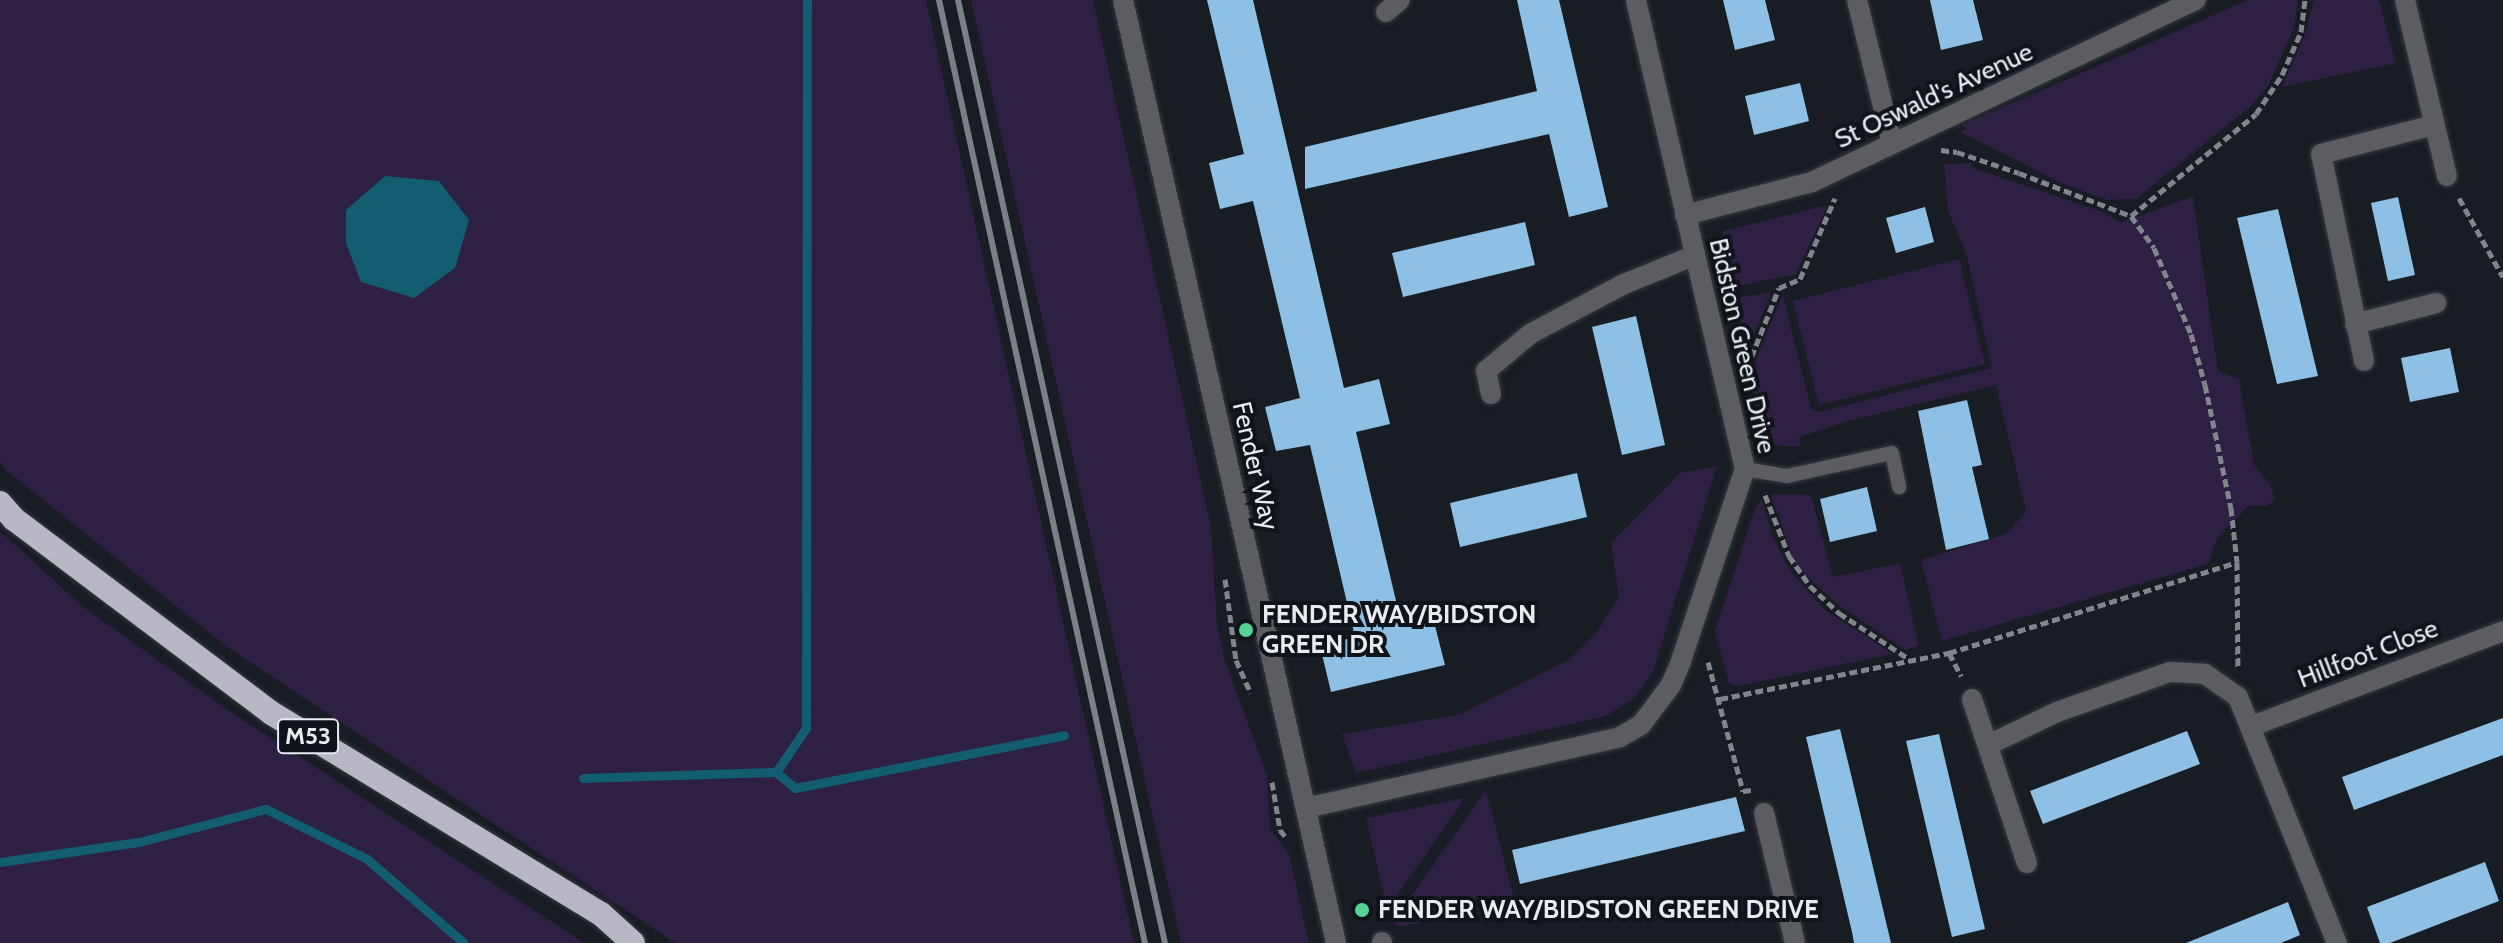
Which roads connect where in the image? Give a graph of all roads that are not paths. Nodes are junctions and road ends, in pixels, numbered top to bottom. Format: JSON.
{"nodes":[{"id":1,"x":1123,"y":0,"type":"edge"},
{"id":2,"x":1636,"y":0,"type":"edge"},
{"id":3,"x":1857,"y":0,"type":"edge"},
{"id":4,"x":2196,"y":0,"type":"edge"},
{"id":5,"x":2405,"y":0,"type":"edge"},
{"id":6,"x":2434,"y":125,"type":"junction"},
{"id":7,"x":1892,"y":144,"type":"junction"},
{"id":8,"x":2447,"y":176,"type":"road end"},
{"id":9,"x":1685,"y":215,"type":"junction"},
{"id":10,"x":1695,"y":255,"type":"junction"},
{"id":11,"x":2436,"y":303,"type":"dead end"},
{"id":12,"x":2355,"y":324,"type":"junction"},
{"id":13,"x":2364,"y":361,"type":"dead end"},
{"id":14,"x":1491,"y":394,"type":"dead end"},
{"id":15,"x":1745,"y":469,"type":"junction"},
{"id":16,"x":1899,"y":487,"type":"dead end"},
{"id":17,"x":0,"y":503,"type":"edge"},
{"id":18,"x":2503,"y":631,"type":"edge"},
{"id":19,"x":1972,"y":699,"type":"dead end"},
{"id":20,"x":2252,"y":726,"type":"junction"},
{"id":21,"x":1988,"y":745,"type":"junction"},
{"id":22,"x":1306,"y":808,"type":"junction"},
{"id":23,"x":1764,"y":813,"type":"road end"},
{"id":24,"x":2027,"y":863,"type":"dead end"},
{"id":25,"x":633,"y":943,"type":"edge"},
{"id":26,"x":1336,"y":943,"type":"edge"},
{"id":27,"x":1795,"y":943,"type":"edge"},
{"id":28,"x":2337,"y":943,"type":"edge"}],
"edges":[{"from":1,"to":22,"type":"street","name":"Fender Way"},
{"from":2,"to":9,"type":"street","name":"Bidston Green Drive"},
{"from":3,"to":7,"type":"street"},
{"from":4,"to":7,"type":"street","name":"St Oswald's Avenue"},
{"from":5,"to":6,"type":"street"},
{"from":6,"to":8,"type":"street"},
{"from":6,"to":12,"type":"street"},
{"from":7,"to":9,"type":"street","name":"St Oswald's Avenue"},
{"from":9,"to":10,"type":"street","name":"Bidston Green Drive"},
{"from":10,"to":14,"type":"street"},
{"from":10,"to":15,"type":"street","name":"Bidston Green Drive"},
{"from":11,"to":12,"type":"street"},
{"from":12,"to":13,"type":"street"},
{"from":15,"to":16,"type":"lane"},
{"from":15,"to":22,"type":"street","name":"Bidston Green Drive"},
{"from":17,"to":25,"type":"highway","number":"M53"},
{"from":18,"to":20,"type":"street","name":"Hillfoot Close"},
{"from":19,"to":21,"type":"street"},
{"from":20,"to":21,"type":"street"},
{"from":20,"to":28,"type":"street"},
{"from":21,"to":24,"type":"street"},
{"from":22,"to":26,"type":"street","name":"Fender Way"},
{"from":23,"to":27,"type":"street"}]}
